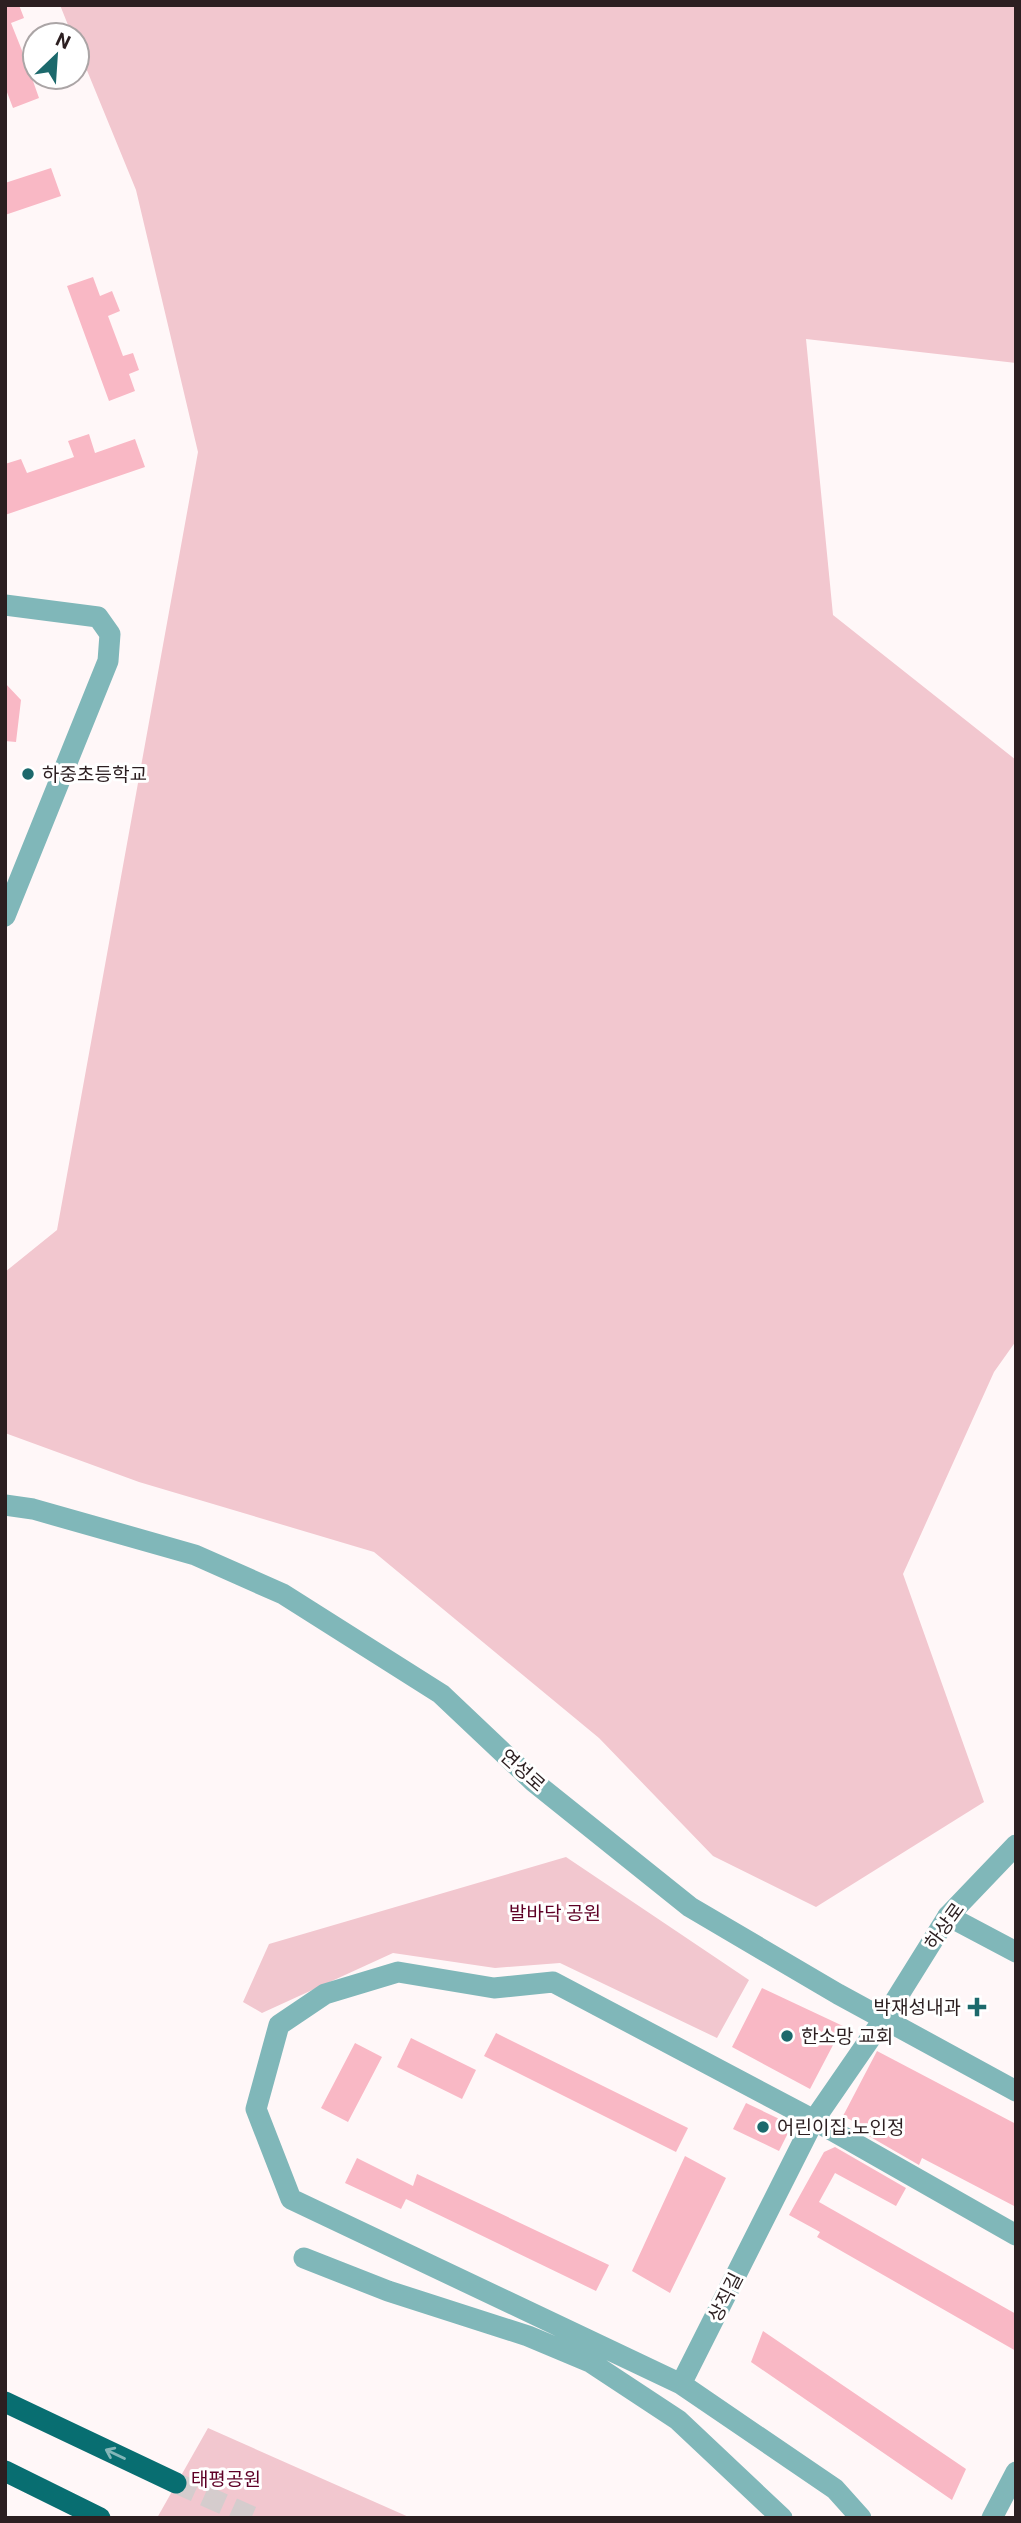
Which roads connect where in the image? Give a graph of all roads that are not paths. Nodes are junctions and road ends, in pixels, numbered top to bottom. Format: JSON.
{"nodes":[{"id":1,"x":5,"y":605,"type":"edge"},
{"id":2,"x":5,"y":916,"type":"edge"},
{"id":3,"x":5,"y":1505,"type":"edge"},
{"id":4,"x":1016,"y":1845,"type":"edge"},
{"id":5,"x":948,"y":1916,"type":"junction"},
{"id":6,"x":1016,"y":1952,"type":"edge"},
{"id":7,"x":885,"y":2017,"type":"junction"},
{"id":8,"x":1016,"y":2091,"type":"edge"},
{"id":9,"x":814,"y":2120,"type":"junction"},
{"id":10,"x":1016,"y":2235,"type":"edge"},
{"id":11,"x":304,"y":2258,"type":"dead end"},
{"id":12,"x":681,"y":2384,"type":"junction"},
{"id":13,"x":5,"y":2402,"type":"edge"},
{"id":14,"x":5,"y":2471,"type":"edge"},
{"id":15,"x":1016,"y":2472,"type":"edge"},
{"id":16,"x":176,"y":2483,"type":"tunnel mouth"},
{"id":17,"x":100,"y":2518,"type":"edge"},
{"id":18,"x":782,"y":2518,"type":"edge"},
{"id":19,"x":862,"y":2518,"type":"edge"},
{"id":20,"x":992,"y":2518,"type":"edge"}],
"edges":[{"from":1,"to":2,"type":"street"},
{"from":3,"to":7,"type":"street","name":"연성로"},
{"from":4,"to":5,"type":"street","name":"하상로"},
{"from":5,"to":6,"type":"street"},
{"from":5,"to":7,"type":"street","name":"하상로"},
{"from":7,"to":8,"type":"street","name":"연성로"},
{"from":7,"to":9,"type":"street","name":"상직길"},
{"from":9,"to":10,"type":"street"},
{"from":9,"to":12,"type":"street","name":"상직길"},
{"from":9,"to":12,"type":"street"},
{"from":11,"to":18,"type":"street"},
{"from":12,"to":19,"type":"street"},
{"from":16,"to":13,"type":"highway","one_way":true},
{"from":14,"to":17,"type":"highway"},
{"from":15,"to":20,"type":"street"}]}
